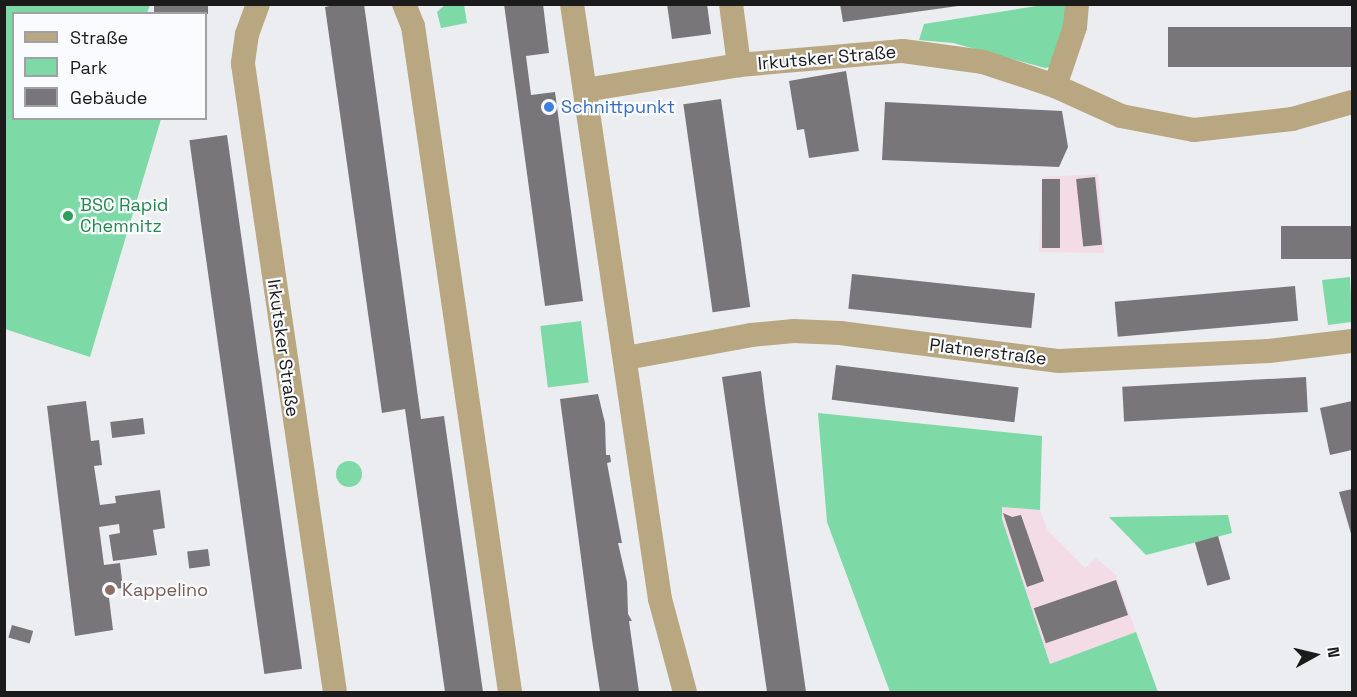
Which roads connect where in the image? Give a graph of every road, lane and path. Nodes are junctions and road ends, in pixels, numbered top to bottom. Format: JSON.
{"nodes":[{"id":1,"x":258,"y":4,"type":"edge"},
{"id":2,"x":404,"y":4,"type":"edge"},
{"id":3,"x":572,"y":4,"type":"edge"},
{"id":4,"x":731,"y":4,"type":"edge"},
{"id":5,"x":1077,"y":4,"type":"edge"},
{"id":6,"x":739,"y":65,"type":"junction"},
{"id":7,"x":1055,"y":86,"type":"junction"},
{"id":8,"x":585,"y":90,"type":"junction"},
{"id":9,"x":1353,"y":102,"type":"edge"},
{"id":10,"x":1353,"y":341,"type":"edge"},
{"id":11,"x":626,"y":358,"type":"junction"},
{"id":12,"x":335,"y":693,"type":"edge"},
{"id":13,"x":510,"y":693,"type":"edge"},
{"id":14,"x":685,"y":693,"type":"edge"}],
"edges":[{"from":1,"to":12,"type":"street","name":"Irkutsker Straße"},
{"from":2,"to":13,"type":"street"},
{"from":3,"to":8,"type":"street"},
{"from":4,"to":6,"type":"street","name":"Irkutsker Straße"},
{"from":5,"to":7,"type":"street"},
{"from":6,"to":7,"type":"street","name":"Irkutsker Straße"},
{"from":6,"to":8,"type":"street","name":"Irkutsker Straße"},
{"from":7,"to":9,"type":"street","name":"Irkutsker Straße"},
{"from":8,"to":11,"type":"street"},
{"from":10,"to":11,"type":"street","name":"Platnerstraße"},
{"from":11,"to":14,"type":"street"}]}
